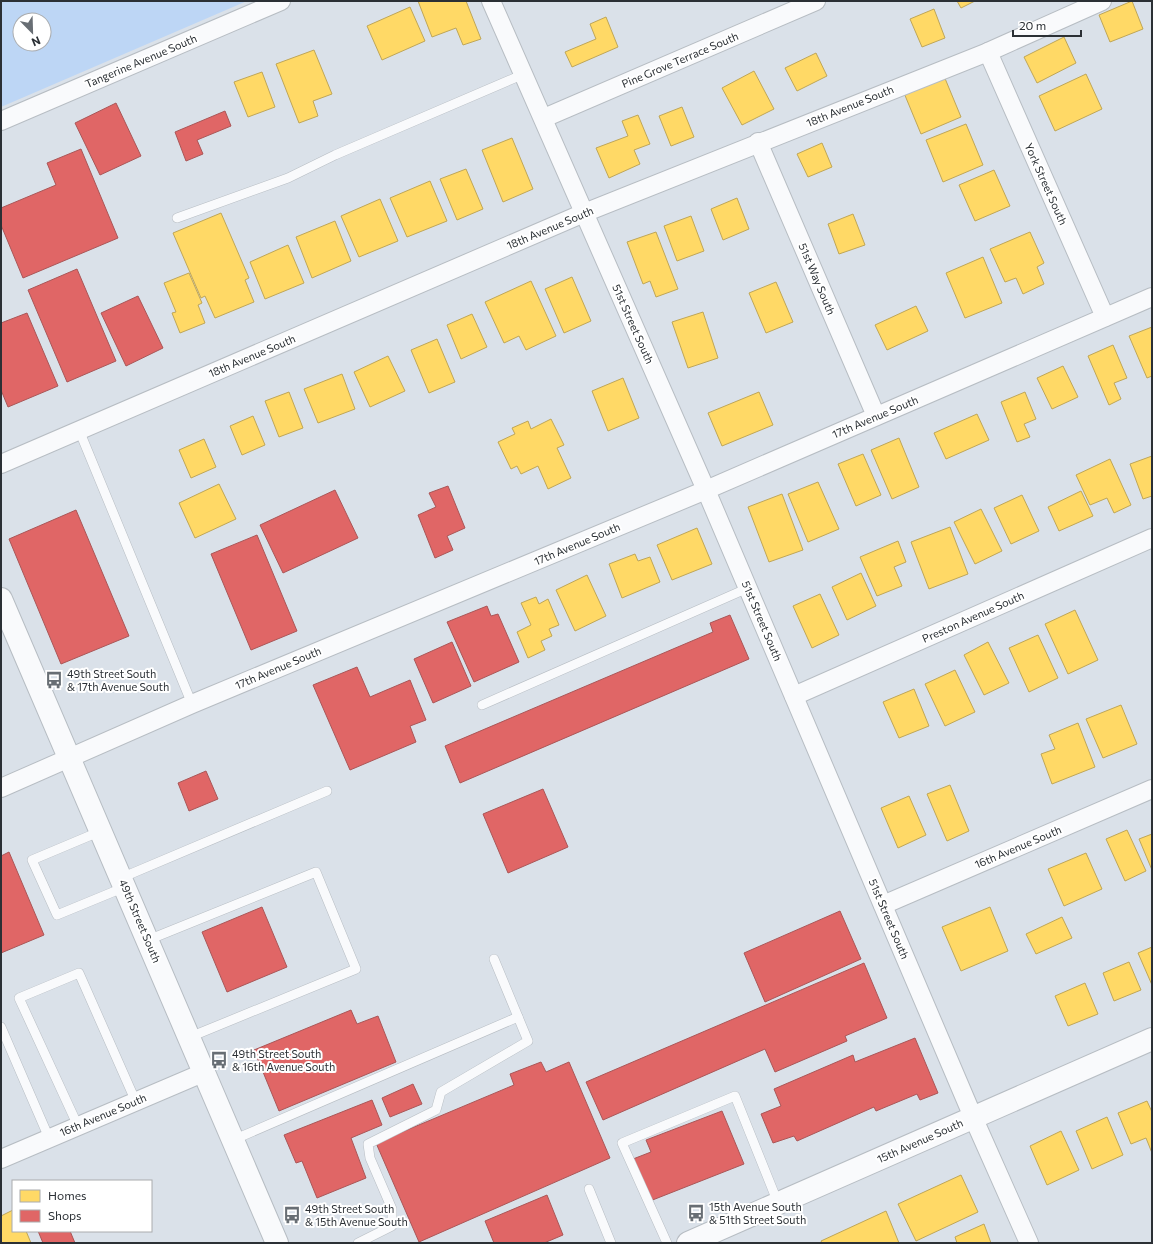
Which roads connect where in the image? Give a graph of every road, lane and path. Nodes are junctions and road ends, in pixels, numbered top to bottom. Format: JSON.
{"nodes":[{"id":1,"x":281,"y":1,"type":"edge"},
{"id":2,"x":491,"y":1,"type":"edge"},
{"id":3,"x":816,"y":1,"type":"edge"},
{"id":4,"x":1102,"y":1,"type":"edge"},
{"id":5,"x":988,"y":52,"type":"junction"},
{"id":6,"x":524,"y":74,"type":"junction"},
{"id":7,"x":544,"y":118,"type":"junction"},
{"id":8,"x":1,"y":121,"type":"edge"},
{"id":9,"x":758,"y":142,"type":"junction"},
{"id":10,"x":584,"y":213,"type":"junction"},
{"id":11,"x":177,"y":218,"type":"dead end"},
{"id":12,"x":1152,"y":297,"type":"edge"},
{"id":13,"x":1105,"y":317,"type":"junction"},
{"id":14,"x":876,"y":416,"type":"junction"},
{"id":15,"x":80,"y":430,"type":"junction"},
{"id":16,"x":1,"y":464,"type":"edge"},
{"id":17,"x":706,"y":490,"type":"junction"},
{"id":18,"x":1152,"y":538,"type":"edge"},
{"id":19,"x":748,"y":588,"type":"junction"},
{"id":20,"x":1,"y":599,"type":"edge"},
{"id":21,"x":794,"y":696,"type":"junction"},
{"id":22,"x":192,"y":704,"type":"junction"},
{"id":23,"x":482,"y":705,"type":"dead end"},
{"id":24,"x":70,"y":758,"type":"junction"},
{"id":25,"x":1,"y":788,"type":"edge"},
{"id":26,"x":1152,"y":789,"type":"edge"},
{"id":27,"x":328,"y":791,"type":"dead end"},
{"id":28,"x":101,"y":831,"type":"junction"},
{"id":29,"x":123,"y":882,"type":"junction"},
{"id":30,"x":883,"y":905,"type":"junction"},
{"id":31,"x":148,"y":940,"type":"junction"},
{"id":32,"x":494,"y":959,"type":"dead end"},
{"id":33,"x":518,"y":1017,"type":"junction"},
{"id":34,"x":1,"y":1027,"type":"edge"},
{"id":35,"x":190,"y":1037,"type":"junction"},
{"id":36,"x":1152,"y":1039,"type":"edge"},
{"id":37,"x":205,"y":1072,"type":"junction"},
{"id":38,"x":136,"y":1102,"type":"junction"},
{"id":39,"x":973,"y":1118,"type":"junction"},
{"id":40,"x":78,"y":1126,"type":"junction"},
{"id":41,"x":49,"y":1138,"type":"junction"},
{"id":42,"x":233,"y":1140,"type":"junction"},
{"id":43,"x":1,"y":1159,"type":"edge"},
{"id":44,"x":589,"y":1189,"type":"dead end"},
{"id":45,"x":778,"y":1204,"type":"junction"},
{"id":46,"x":278,"y":1243,"type":"edge"},
{"id":47,"x":358,"y":1243,"type":"edge"},
{"id":48,"x":611,"y":1243,"type":"edge"},
{"id":49,"x":667,"y":1243,"type":"edge"},
{"id":50,"x":688,"y":1243,"type":"edge"},
{"id":51,"x":1029,"y":1243,"type":"edge"}],
"edges":[{"from":1,"to":8,"type":"street","name":"Tangerine Avenue South"},
{"from":2,"to":6,"type":"street","name":"51st Street South"},
{"from":3,"to":7,"type":"street","name":"Pine Grove Terrace South"},
{"from":4,"to":5,"type":"street","name":"18th Avenue South"},
{"from":5,"to":9,"type":"street","name":"18th Avenue South"},
{"from":5,"to":13,"type":"street","name":"York Street South"},
{"from":6,"to":7,"type":"street","name":"51st Street South"},
{"from":6,"to":11,"type":"lane"},
{"from":7,"to":10,"type":"street","name":"51st Street South"},
{"from":9,"to":10,"type":"street","name":"18th Avenue South"},
{"from":9,"to":14,"type":"street","name":"51st Way South"},
{"from":10,"to":15,"type":"street","name":"18th Avenue South"},
{"from":10,"to":17,"type":"street","name":"51st Street South"},
{"from":12,"to":13,"type":"street","name":"17th Avenue South"},
{"from":13,"to":14,"type":"street","name":"17th Avenue South"},
{"from":14,"to":17,"type":"street","name":"17th Avenue South"},
{"from":15,"to":16,"type":"street","name":"18th Avenue South"},
{"from":15,"to":22,"type":"lane"},
{"from":17,"to":19,"type":"street","name":"51st Street South"},
{"from":17,"to":22,"type":"street","name":"17th Avenue South"},
{"from":18,"to":21,"type":"street","name":"Preston Avenue South"},
{"from":19,"to":21,"type":"street","name":"51st Street South"},
{"from":19,"to":23,"type":"lane"},
{"from":20,"to":24,"type":"main road","name":"49th Street South"},
{"from":21,"to":30,"type":"street","name":"51st Street South"},
{"from":22,"to":24,"type":"street","name":"17th Avenue South"},
{"from":24,"to":25,"type":"street","name":"17th Avenue South"},
{"from":24,"to":28,"type":"main road","name":"49th Street South"},
{"from":26,"to":30,"type":"street","name":"16th Avenue South"},
{"from":27,"to":29,"type":"lane"},
{"from":28,"to":29,"type":"main road","name":"49th Street South"},
{"from":28,"to":29,"type":"lane"},
{"from":29,"to":31,"type":"main road","name":"49th Street South"},
{"from":30,"to":39,"type":"street","name":"51st Street South"},
{"from":31,"to":35,"type":"main road","name":"49th Street South"},
{"from":31,"to":35,"type":"lane"},
{"from":32,"to":33,"type":"lane"},
{"from":33,"to":42,"type":"lane"},
{"from":33,"to":47,"type":"lane"},
{"from":34,"to":41,"type":"lane"},
{"from":35,"to":37,"type":"main road","name":"49th Street South"},
{"from":36,"to":39,"type":"main road","name":"15th Avenue South"},
{"from":37,"to":38,"type":"street","name":"16th Avenue South"},
{"from":37,"to":42,"type":"main road","name":"49th Street South"},
{"from":38,"to":40,"type":"street","name":"16th Avenue South"},
{"from":38,"to":40,"type":"lane"},
{"from":39,"to":45,"type":"main road","name":"15th Avenue South"},
{"from":39,"to":51,"type":"street","name":"51st Street South"},
{"from":40,"to":41,"type":"street","name":"16th Avenue South"},
{"from":41,"to":43,"type":"street","name":"16th Avenue South"},
{"from":42,"to":46,"type":"main road","name":"49th Street South"},
{"from":44,"to":48,"type":"lane"},
{"from":45,"to":49,"type":"lane"},
{"from":45,"to":50,"type":"main road","name":"15th Avenue South"}]}
